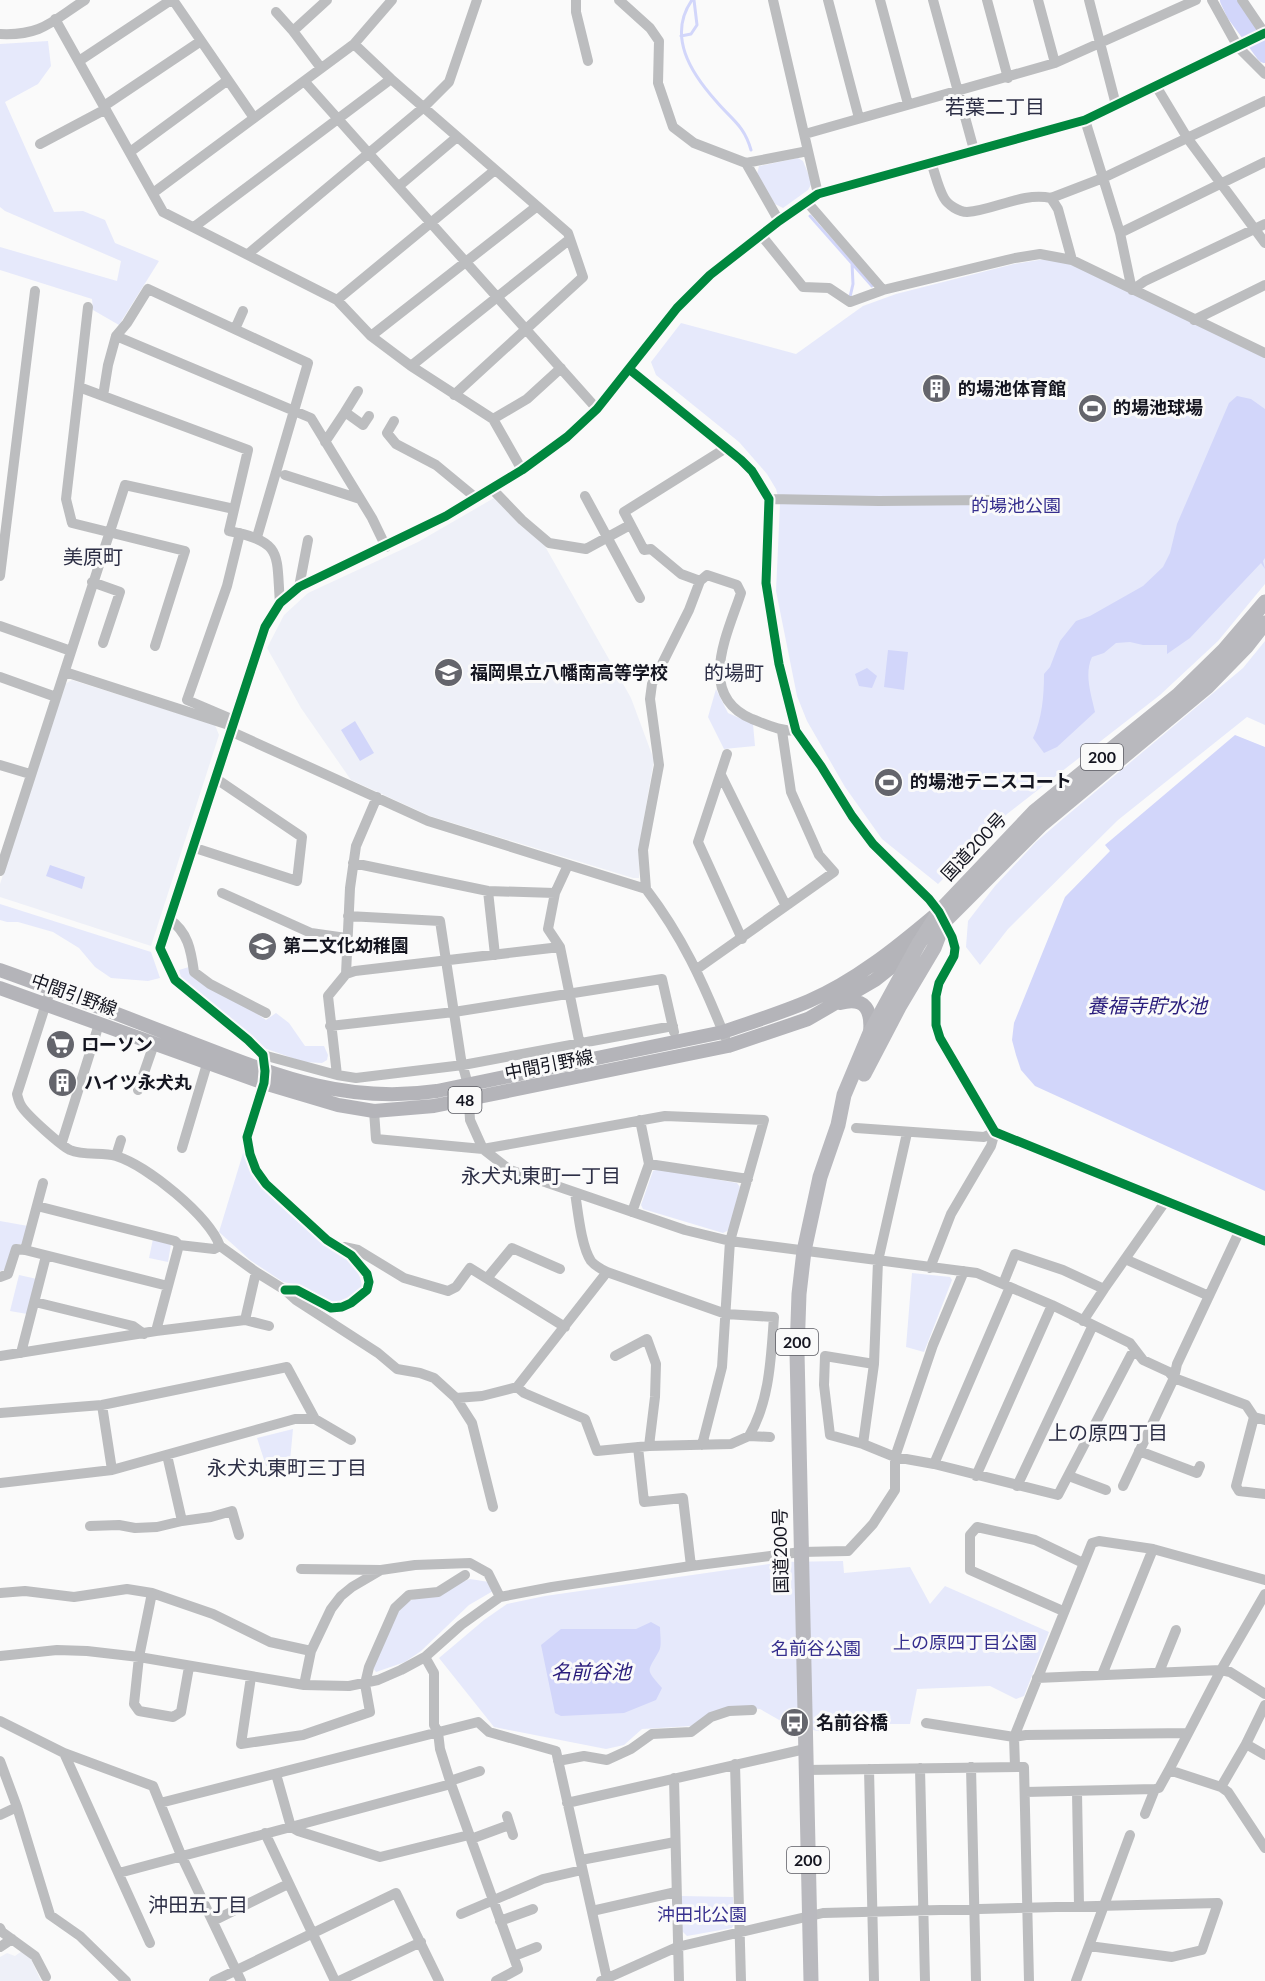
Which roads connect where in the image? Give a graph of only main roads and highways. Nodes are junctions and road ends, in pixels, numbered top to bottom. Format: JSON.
{"nodes":[{"id":1,"x":1265,"y":603,"type":"edge"},
{"id":2,"x":1265,"y":623,"type":"edge"},
{"id":3,"x":942,"y":917,"type":"junction"},
{"id":4,"x":918,"y":945,"type":"junction"},
{"id":5,"x":0,"y":970,"type":"edge"},
{"id":6,"x":0,"y":988,"type":"edge"},
{"id":7,"x":833,"y":1005,"type":"junction"},
{"id":8,"x":870,"y":1033,"type":"junction"},
{"id":9,"x":264,"y":1077,"type":"junction"},
{"id":10,"x":468,"y":1092,"type":"junction"},
{"id":11,"x":838,"y":1125,"type":"junction"},
{"id":12,"x":811,"y":1981,"type":"edge"}],
"edges":[{"from":1,"to":3,"type":"highway","name":"国道200号","number":"200"},
{"from":2,"to":3,"type":"highway","name":"国道200号","number":"200"},
{"from":3,"to":4,"type":"highway","name":"国道200号","number":"200"},
{"from":3,"to":10,"type":"main road","name":"中間引野線","number":"48"},
{"from":3,"to":11,"type":"highway","name":"国道200号","number":"200"},
{"from":4,"to":7,"type":"main road","name":"中間引野線","number":"48"},
{"from":4,"to":8,"type":"highway","name":"国道200号","number":"200"},
{"from":5,"to":9,"type":"main road","name":"中間引野線","number":"48"},
{"from":6,"to":9,"type":"main road","name":"中間引野線","number":"48"},
{"from":7,"to":8,"type":"main road"},
{"from":7,"to":10,"type":"main road","name":"中間引野線","number":"48"},
{"from":8,"to":11,"type":"highway","name":"国道200号","number":"200"},
{"from":9,"to":10,"type":"main road","name":"中間引野線","number":"48"},
{"from":9,"to":10,"type":"main road","name":"中間引野線","number":"48"},
{"from":11,"to":12,"type":"highway","name":"国道200号","number":"200"}]}
